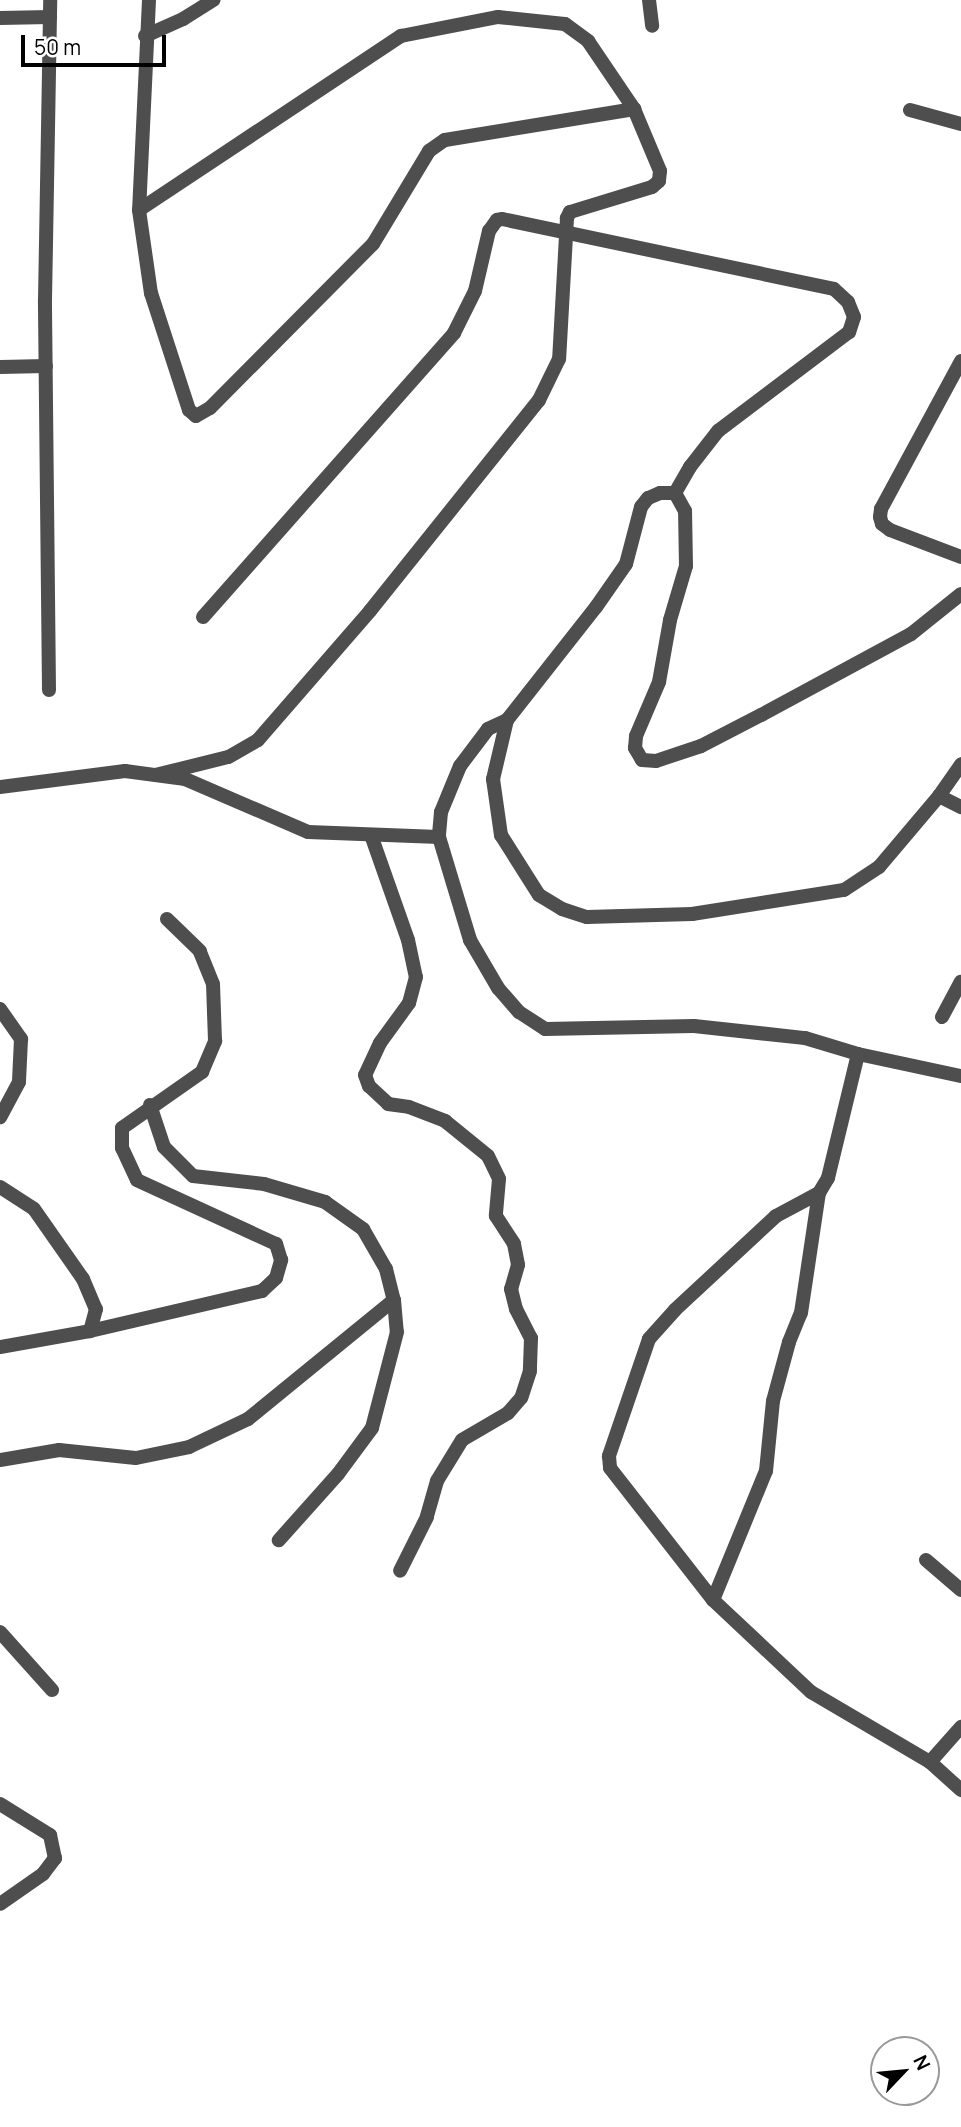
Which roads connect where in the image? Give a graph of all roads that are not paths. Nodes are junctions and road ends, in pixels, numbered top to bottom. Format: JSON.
{"nodes":[{"id":1,"x":50,"y":0,"type":"edge"},
{"id":2,"x":149,"y":0,"type":"edge"},
{"id":3,"x":213,"y":0,"type":"edge"},
{"id":4,"x":649,"y":0,"type":"edge"},
{"id":5,"x":50,"y":17,"type":"junction"},
{"id":6,"x":0,"y":18,"type":"edge"},
{"id":7,"x":652,"y":26,"type":"dead end"},
{"id":8,"x":145,"y":36,"type":"junction"},
{"id":9,"x":634,"y":109,"type":"junction"},
{"id":10,"x":910,"y":110,"type":"dead end"},
{"id":11,"x":961,"y":124,"type":"edge"},
{"id":12,"x":139,"y":210,"type":"junction"},
{"id":13,"x":568,"y":231,"type":"junction"},
{"id":14,"x":961,"y":361,"type":"edge"},
{"id":15,"x":46,"y":366,"type":"junction"},
{"id":16,"x":0,"y":367,"type":"edge"},
{"id":17,"x":675,"y":493,"type":"junction"},
{"id":18,"x":961,"y":557,"type":"edge"},
{"id":19,"x":961,"y":594,"type":"edge"},
{"id":20,"x":203,"y":618,"type":"dead end"},
{"id":21,"x":49,"y":690,"type":"dead end"},
{"id":22,"x":507,"y":720,"type":"junction"},
{"id":23,"x":961,"y":764,"type":"edge"},
{"id":24,"x":156,"y":775,"type":"junction"},
{"id":25,"x":0,"y":787,"type":"edge"},
{"id":26,"x":939,"y":796,"type":"junction"},
{"id":27,"x":961,"y":807,"type":"edge"},
{"id":28,"x":371,"y":835,"type":"junction"},
{"id":29,"x":439,"y":837,"type":"junction"},
{"id":30,"x":167,"y":919,"type":"dead end"},
{"id":31,"x":961,"y":982,"type":"edge"},
{"id":32,"x":0,"y":1009,"type":"edge"},
{"id":33,"x":942,"y":1017,"type":"dead end"},
{"id":34,"x":858,"y":1054,"type":"junction"},
{"id":35,"x":961,"y":1076,"type":"edge"},
{"id":36,"x":150,"y":1105,"type":"junction"},
{"id":37,"x":0,"y":1117,"type":"edge"},
{"id":38,"x":0,"y":1187,"type":"edge"},
{"id":39,"x":819,"y":1193,"type":"junction"},
{"id":40,"x":394,"y":1300,"type":"junction"},
{"id":41,"x":90,"y":1331,"type":"junction"},
{"id":42,"x":0,"y":1348,"type":"edge"},
{"id":43,"x":0,"y":1460,"type":"edge"},
{"id":44,"x":279,"y":1540,"type":"dead end"},
{"id":45,"x":926,"y":1560,"type":"dead end"},
{"id":46,"x":400,"y":1571,"type":"dead end"},
{"id":47,"x":961,"y":1590,"type":"edge"},
{"id":48,"x":713,"y":1600,"type":"junction"},
{"id":49,"x":0,"y":1632,"type":"edge"},
{"id":50,"x":52,"y":1690,"type":"dead end"},
{"id":51,"x":961,"y":1727,"type":"edge"},
{"id":52,"x":930,"y":1762,"type":"junction"},
{"id":53,"x":961,"y":1790,"type":"edge"},
{"id":54,"x":0,"y":1804,"type":"edge"},
{"id":55,"x":0,"y":1904,"type":"edge"}],
"edges":[{"from":1,"to":5,"type":"street"},
{"from":2,"to":8,"type":"street"},
{"from":3,"to":8,"type":"street"},
{"from":4,"to":7,"type":"street"},
{"from":5,"to":6,"type":"street"},
{"from":5,"to":15,"type":"street"},
{"from":8,"to":12,"type":"street"},
{"from":9,"to":12,"type":"street"},
{"from":9,"to":12,"type":"street"},
{"from":9,"to":13,"type":"street"},
{"from":10,"to":11,"type":"street"},
{"from":13,"to":17,"type":"street"},
{"from":13,"to":20,"type":"street"},
{"from":13,"to":24,"type":"street"},
{"from":14,"to":18,"type":"street"},
{"from":15,"to":16,"type":"street"},
{"from":15,"to":21,"type":"street"},
{"from":17,"to":19,"type":"street"},
{"from":17,"to":22,"type":"street"},
{"from":22,"to":26,"type":"street"},
{"from":22,"to":29,"type":"street"},
{"from":23,"to":26,"type":"street"},
{"from":24,"to":25,"type":"street"},
{"from":24,"to":28,"type":"street"},
{"from":26,"to":27,"type":"street"},
{"from":28,"to":29,"type":"street"},
{"from":28,"to":46,"type":"street"},
{"from":29,"to":34,"type":"street"},
{"from":30,"to":36,"type":"street"},
{"from":31,"to":33,"type":"street"},
{"from":32,"to":37,"type":"street"},
{"from":34,"to":35,"type":"street"},
{"from":34,"to":39,"type":"street"},
{"from":36,"to":40,"type":"street"},
{"from":36,"to":41,"type":"street"},
{"from":38,"to":41,"type":"street"},
{"from":39,"to":48,"type":"street"},
{"from":39,"to":48,"type":"street"},
{"from":40,"to":43,"type":"street"},
{"from":40,"to":44,"type":"street"},
{"from":41,"to":42,"type":"street"},
{"from":45,"to":47,"type":"street"},
{"from":48,"to":52,"type":"street"},
{"from":49,"to":50,"type":"street"},
{"from":51,"to":52,"type":"street"},
{"from":52,"to":53,"type":"street"},
{"from":54,"to":55,"type":"street"}]}
